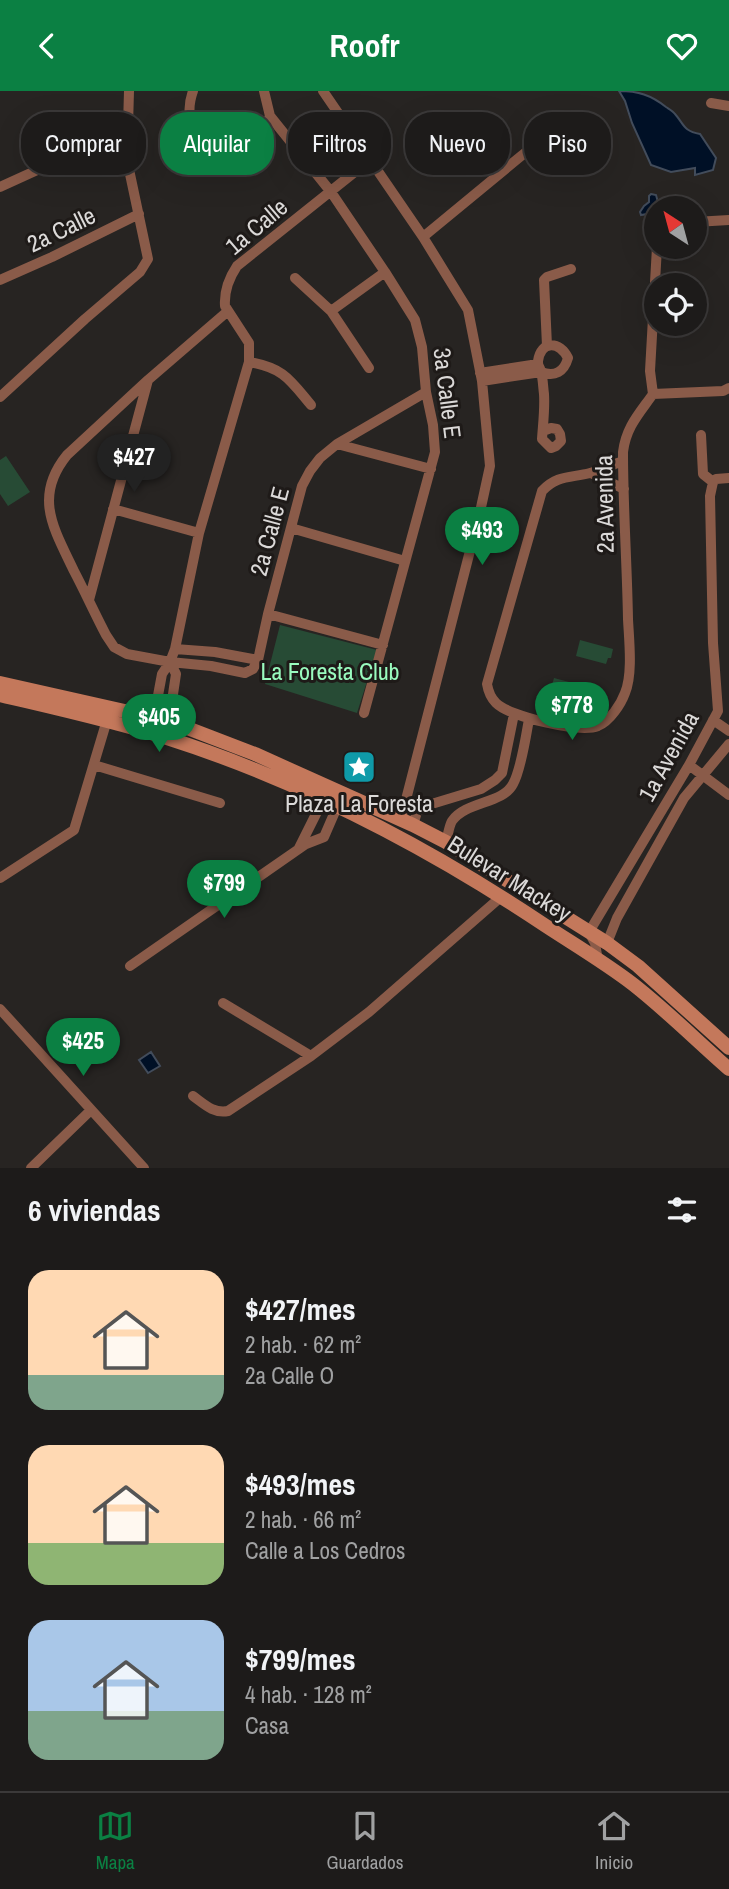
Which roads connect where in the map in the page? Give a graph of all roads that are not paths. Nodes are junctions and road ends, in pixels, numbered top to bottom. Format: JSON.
{"nodes":[{"id":1,"x":129,"y":91,"type":"edge"},
{"id":2,"x":193,"y":91,"type":"edge"},
{"id":3,"x":264,"y":91,"type":"edge"},
{"id":4,"x":323,"y":91,"type":"edge"},
{"id":5,"x":711,"y":103,"type":"dead end"},
{"id":6,"x":729,"y":106,"type":"edge"},
{"id":7,"x":129,"y":112,"type":"edge"},
{"id":8,"x":190,"y":112,"type":"edge"},
{"id":9,"x":269,"y":112,"type":"edge"},
{"id":10,"x":274,"y":121,"type":"edge"},
{"id":11,"x":524,"y":154,"type":"edge"},
{"id":12,"x":26,"y":175,"type":"edge"},
{"id":13,"x":130,"y":175,"type":"edge"},
{"id":14,"x":351,"y":175,"type":"edge"},
{"id":15,"x":0,"y":187,"type":"edge"},
{"id":16,"x":331,"y":192,"type":"junction"},
{"id":17,"x":139,"y":214,"type":"junction"},
{"id":18,"x":729,"y":220,"type":"edge"},
{"id":19,"x":707,"y":221,"type":"edge"},
{"id":20,"x":423,"y":237,"type":"junction"},
{"id":21,"x":656,"y":259,"type":"edge"},
{"id":22,"x":571,"y":269,"type":"dead end"},
{"id":23,"x":385,"y":272,"type":"junction"},
{"id":24,"x":295,"y":278,"type":"dead end"},
{"id":25,"x":0,"y":280,"type":"edge"},
{"id":26,"x":228,"y":311,"type":"junction"},
{"id":27,"x":331,"y":311,"type":"junction"},
{"id":28,"x":547,"y":346,"type":"junction"},
{"id":29,"x":249,"y":362,"type":"junction"},
{"id":30,"x":369,"y":368,"type":"dead end"},
{"id":31,"x":539,"y":368,"type":"junction"},
{"id":32,"x":481,"y":377,"type":"junction"},
{"id":33,"x":148,"y":380,"type":"junction"},
{"id":34,"x":729,"y":388,"type":"edge"},
{"id":35,"x":426,"y":392,"type":"junction"},
{"id":36,"x":653,"y":394,"type":"junction"},
{"id":37,"x":0,"y":397,"type":"edge"},
{"id":38,"x":311,"y":405,"type":"dead end"},
{"id":39,"x":543,"y":431,"type":"dead end"},
{"id":40,"x":701,"y":435,"type":"dead end"},
{"id":41,"x":337,"y":444,"type":"junction"},
{"id":42,"x":623,"y":461,"type":"junction"},
{"id":43,"x":431,"y":470,"type":"junction"},
{"id":44,"x":592,"y":473,"type":"junction"},
{"id":45,"x":729,"y":478,"type":"edge"},
{"id":46,"x":713,"y":482,"type":"junction"},
{"id":47,"x":624,"y":489,"type":"junction"},
{"id":48,"x":113,"y":509,"type":"junction"},
{"id":49,"x":291,"y":529,"type":"junction"},
{"id":50,"x":199,"y":533,"type":"junction"},
{"id":51,"x":405,"y":561,"type":"junction"},
{"id":52,"x":89,"y":600,"type":"junction"},
{"id":53,"x":268,"y":614,"type":"junction"},
{"id":54,"x":383,"y":645,"type":"junction"},
{"id":55,"x":175,"y":649,"type":"junction"},
{"id":56,"x":258,"y":660,"type":"junction"},
{"id":57,"x":170,"y":661,"type":"junction"},
{"id":58,"x":0,"y":683,"type":"edge"},
{"id":59,"x":0,"y":695,"type":"edge"},
{"id":60,"x":364,"y":713,"type":"dead end"},
{"id":61,"x":514,"y":714,"type":"junction"},
{"id":62,"x":162,"y":719,"type":"junction"},
{"id":63,"x":530,"y":719,"type":"junction"},
{"id":64,"x":107,"y":720,"type":"junction"},
{"id":65,"x":713,"y":720,"type":"junction"},
{"id":66,"x":729,"y":731,"type":"edge"},
{"id":67,"x":729,"y":744,"type":"edge"},
{"id":68,"x":94,"y":765,"type":"junction"},
{"id":69,"x":689,"y":765,"type":"junction"},
{"id":70,"x":704,"y":776,"type":"junction"},
{"id":71,"x":729,"y":795,"type":"edge"},
{"id":72,"x":670,"y":797,"type":"junction"},
{"id":73,"x":323,"y":800,"type":"junction"},
{"id":74,"x":342,"y":801,"type":"junction"},
{"id":75,"x":220,"y":803,"type":"dead end"},
{"id":76,"x":681,"y":804,"type":"junction"},
{"id":77,"x":407,"y":822,"type":"junction"},
{"id":78,"x":648,"y":833,"type":"junction"},
{"id":79,"x":446,"y":842,"type":"junction"},
{"id":80,"x":299,"y":848,"type":"junction"},
{"id":81,"x":650,"y":861,"type":"junction"},
{"id":82,"x":0,"y":878,"type":"edge"},
{"id":83,"x":502,"y":896,"type":"junction"},
{"id":84,"x":589,"y":932,"type":"junction"},
{"id":85,"x":607,"y":943,"type":"junction"},
{"id":86,"x":598,"y":961,"type":"junction"},
{"id":87,"x":130,"y":966,"type":"dead end"},
{"id":88,"x":223,"y":1003,"type":"dead end"},
{"id":89,"x":0,"y":1009,"type":"edge"},
{"id":90,"x":729,"y":1048,"type":"edge"},
{"id":91,"x":311,"y":1056,"type":"junction"},
{"id":92,"x":729,"y":1069,"type":"edge"},
{"id":93,"x":193,"y":1096,"type":"dead end"},
{"id":94,"x":91,"y":1110,"type":"junction"},
{"id":95,"x":31,"y":1168,"type":"edge"},
{"id":96,"x":144,"y":1168,"type":"edge"}],
"edges":[{"from":1,"to":7,"type":"street"},
{"from":2,"to":8,"type":"street"},
{"from":3,"to":9,"type":"street"},
{"from":4,"to":20,"type":"street"},
{"from":5,"to":6,"type":"street"},
{"from":10,"to":16,"type":"street","name":"3a Calle E"},
{"from":11,"to":20,"type":"street"},
{"from":12,"to":15,"type":"street"},
{"from":13,"to":17,"type":"street"},
{"from":14,"to":16,"type":"street","name":"1a Calle"},
{"from":16,"to":23,"type":"street","name":"3a Calle E"},
{"from":16,"to":26,"type":"street","name":"1a Calle"},
{"from":17,"to":25,"type":"street","name":"2a Calle"},
{"from":17,"to":37,"type":"street"},
{"from":18,"to":19,"type":"street"},
{"from":20,"to":32,"type":"street"},
{"from":21,"to":36,"type":"street"},
{"from":22,"to":28,"type":"street"},
{"from":23,"to":27,"type":"street"},
{"from":23,"to":35,"type":"street","name":"3a Calle E"},
{"from":24,"to":27,"type":"street"},
{"from":26,"to":29,"type":"street"},
{"from":26,"to":33,"type":"street"},
{"from":27,"to":30,"type":"street"},
{"from":28,"to":31,"type":"street"},
{"from":28,"to":31,"type":"street"},
{"from":29,"to":38,"type":"street"},
{"from":29,"to":50,"type":"street"},
{"from":31,"to":32,"type":"street"},
{"from":31,"to":39,"type":"street"},
{"from":32,"to":77,"type":"street"},
{"from":33,"to":48,"type":"street"},
{"from":33,"to":52,"type":"street"},
{"from":34,"to":36,"type":"street"},
{"from":35,"to":41,"type":"street","name":"2a Calle E"},
{"from":35,"to":43,"type":"street","name":"3a Calle E"},
{"from":36,"to":42,"type":"street","name":"2a Avenida"},
{"from":40,"to":46,"type":"street"},
{"from":41,"to":43,"type":"street"},
{"from":41,"to":49,"type":"street","name":"2a Calle E"},
{"from":42,"to":44,"type":"street"},
{"from":42,"to":47,"type":"street","name":"2a Avenida"},
{"from":43,"to":51,"type":"street","name":"3a Calle E"},
{"from":44,"to":47,"type":"street"},
{"from":44,"to":61,"type":"street"},
{"from":45,"to":46,"type":"street"},
{"from":46,"to":65,"type":"street","name":"1a Avenida"},
{"from":47,"to":63,"type":"street","name":"2a Avenida"},
{"from":48,"to":50,"type":"street"},
{"from":48,"to":52,"type":"street"},
{"from":49,"to":51,"type":"street"},
{"from":49,"to":53,"type":"street","name":"2a Calle E"},
{"from":50,"to":55,"type":"street"},
{"from":51,"to":54,"type":"street","name":"3a Calle E"},
{"from":52,"to":57,"type":"street"},
{"from":53,"to":54,"type":"street"},
{"from":53,"to":56,"type":"street","name":"2a Calle E"},
{"from":54,"to":60,"type":"street","name":"3a Calle E"},
{"from":55,"to":56,"type":"street"},
{"from":55,"to":57,"type":"street"},
{"from":56,"to":57,"type":"street"},
{"from":57,"to":62,"type":"street"},
{"from":58,"to":62,"type":"main road","name":"Bulevar Mackey"},
{"from":59,"to":64,"type":"main road"},
{"from":61,"to":63,"type":"street"},
{"from":61,"to":77,"type":"street"},
{"from":62,"to":74,"type":"main road","name":"Bulevar Mackey"},
{"from":63,"to":79,"type":"street"},
{"from":64,"to":68,"type":"street"},
{"from":64,"to":73,"type":"main road"},
{"from":65,"to":66,"type":"street"},
{"from":65,"to":69,"type":"street","name":"1a Avenida"},
{"from":67,"to":70,"type":"street"},
{"from":68,"to":75,"type":"street"},
{"from":68,"to":82,"type":"street"},
{"from":69,"to":70,"type":"street"},
{"from":69,"to":72,"type":"street","name":"1a Avenida"},
{"from":70,"to":71,"type":"street"},
{"from":70,"to":76,"type":"street"},
{"from":72,"to":76,"type":"street"},
{"from":72,"to":78,"type":"street","name":"1a Avenida"},
{"from":73,"to":74,"type":"main road"},
{"from":73,"to":80,"type":"street"},
{"from":74,"to":77,"type":"main road","name":"Bulevar Mackey"},
{"from":74,"to":80,"type":"street"},
{"from":74,"to":83,"type":"main road","name":"Bulevar Mackey"},
{"from":76,"to":81,"type":"street"},
{"from":77,"to":79,"type":"main road","name":"Bulevar Mackey"},
{"from":78,"to":81,"type":"street"},
{"from":78,"to":84,"type":"street","name":"1a Avenida"},
{"from":79,"to":84,"type":"main road","name":"Bulevar Mackey"},
{"from":80,"to":87,"type":"street"},
{"from":81,"to":85,"type":"street"},
{"from":83,"to":86,"type":"main road","name":"Bulevar Mackey"},
{"from":83,"to":91,"type":"street"},
{"from":84,"to":85,"type":"main road","name":"Bulevar Mackey"},
{"from":84,"to":86,"type":"street"},
{"from":85,"to":90,"type":"main road","name":"Bulevar Mackey"},
{"from":86,"to":92,"type":"main road","name":"Bulevar Mackey"},
{"from":88,"to":91,"type":"street"},
{"from":89,"to":94,"type":"street"},
{"from":91,"to":93,"type":"street"},
{"from":94,"to":95,"type":"street"},
{"from":94,"to":96,"type":"street"}]}
